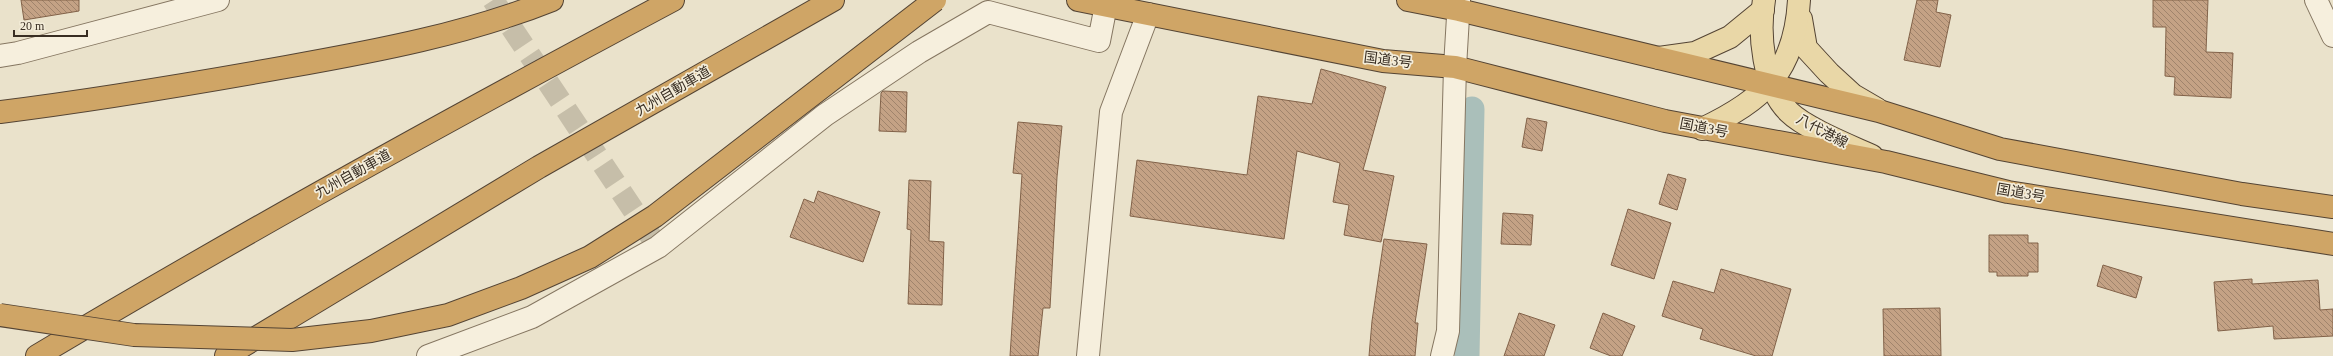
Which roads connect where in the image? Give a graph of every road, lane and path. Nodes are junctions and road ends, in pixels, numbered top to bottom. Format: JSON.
{"nodes":[{"id":1,"x":218,"y":0,"type":"edge"},
{"id":2,"x":552,"y":0,"type":"edge"},
{"id":3,"x":673,"y":0,"type":"edge"},
{"id":4,"x":834,"y":0,"type":"edge"},
{"id":5,"x":935,"y":0,"type":"edge"},
{"id":6,"x":1078,"y":0,"type":"edge"},
{"id":7,"x":1408,"y":0,"type":"edge"},
{"id":8,"x":2316,"y":0,"type":"edge"},
{"id":9,"x":2324,"y":0,"type":"edge"},
{"id":10,"x":1106,"y":3,"type":"edge"},
{"id":11,"x":1799,"y":4,"type":"edge"},
{"id":12,"x":1459,"y":5,"type":"edge"},
{"id":13,"x":1764,"y":5,"type":"edge"},
{"id":14,"x":2333,"y":9,"type":"edge"},
{"id":15,"x":1148,"y":14,"type":"junction"},
{"id":16,"x":2333,"y":36,"type":"edge"},
{"id":17,"x":0,"y":56,"type":"edge"},
{"id":18,"x":1656,"y":58,"type":"junction"},
{"id":19,"x":1455,"y":66,"type":"junction"},
{"id":20,"x":1770,"y":85,"type":"junction"},
{"id":21,"x":1879,"y":111,"type":"junction"},
{"id":22,"x":0,"y":112,"type":"edge"},
{"id":23,"x":1702,"y":129,"type":"junction"},
{"id":24,"x":1886,"y":162,"type":"junction"},
{"id":25,"x":2333,"y":207,"type":"edge"},
{"id":26,"x":2333,"y":244,"type":"edge"},
{"id":27,"x":0,"y":315,"type":"edge"},
{"id":28,"x":37,"y":356,"type":"edge"},
{"id":29,"x":226,"y":356,"type":"edge"},
{"id":30,"x":428,"y":356,"type":"edge"},
{"id":31,"x":1088,"y":356,"type":"edge"},
{"id":32,"x":1442,"y":356,"type":"edge"}],
"edges":[{"from":1,"to":17,"type":"street"},
{"from":2,"to":22,"type":"highway"},
{"from":3,"to":28,"type":"highway","name":"九州自動車道"},
{"from":4,"to":29,"type":"highway","name":"九州自動車道"},
{"from":5,"to":27,"type":"highway","bridge":true},
{"from":6,"to":10,"type":"highway","name":"国道3号"},
{"from":7,"to":12,"type":"highway"},
{"from":8,"to":16,"type":"street"},
{"from":9,"to":14,"type":"street"},
{"from":10,"to":15,"type":"highway","name":"国道3号"},
{"from":10,"to":30,"type":"street"},
{"from":11,"to":20,"type":"main road"},
{"from":11,"to":21,"type":"main road"},
{"from":12,"to":18,"type":"highway"},
{"from":12,"to":19,"type":"street"},
{"from":13,"to":18,"type":"main road","name":"八代港線"},
{"from":13,"to":20,"type":"main road","name":"八代港線"},
{"from":15,"to":19,"type":"highway","name":"国道3号"},
{"from":15,"to":31,"type":"street"},
{"from":18,"to":20,"type":"highway"},
{"from":19,"to":23,"type":"highway","name":"国道3号"},
{"from":19,"to":32,"type":"street"},
{"from":20,"to":21,"type":"highway"},
{"from":20,"to":23,"type":"main road"},
{"from":20,"to":24,"type":"main road","name":"八代港線"},
{"from":21,"to":25,"type":"highway"},
{"from":23,"to":24,"type":"highway","name":"国道3号"},
{"from":24,"to":26,"type":"highway","name":"国道3号"}]}
